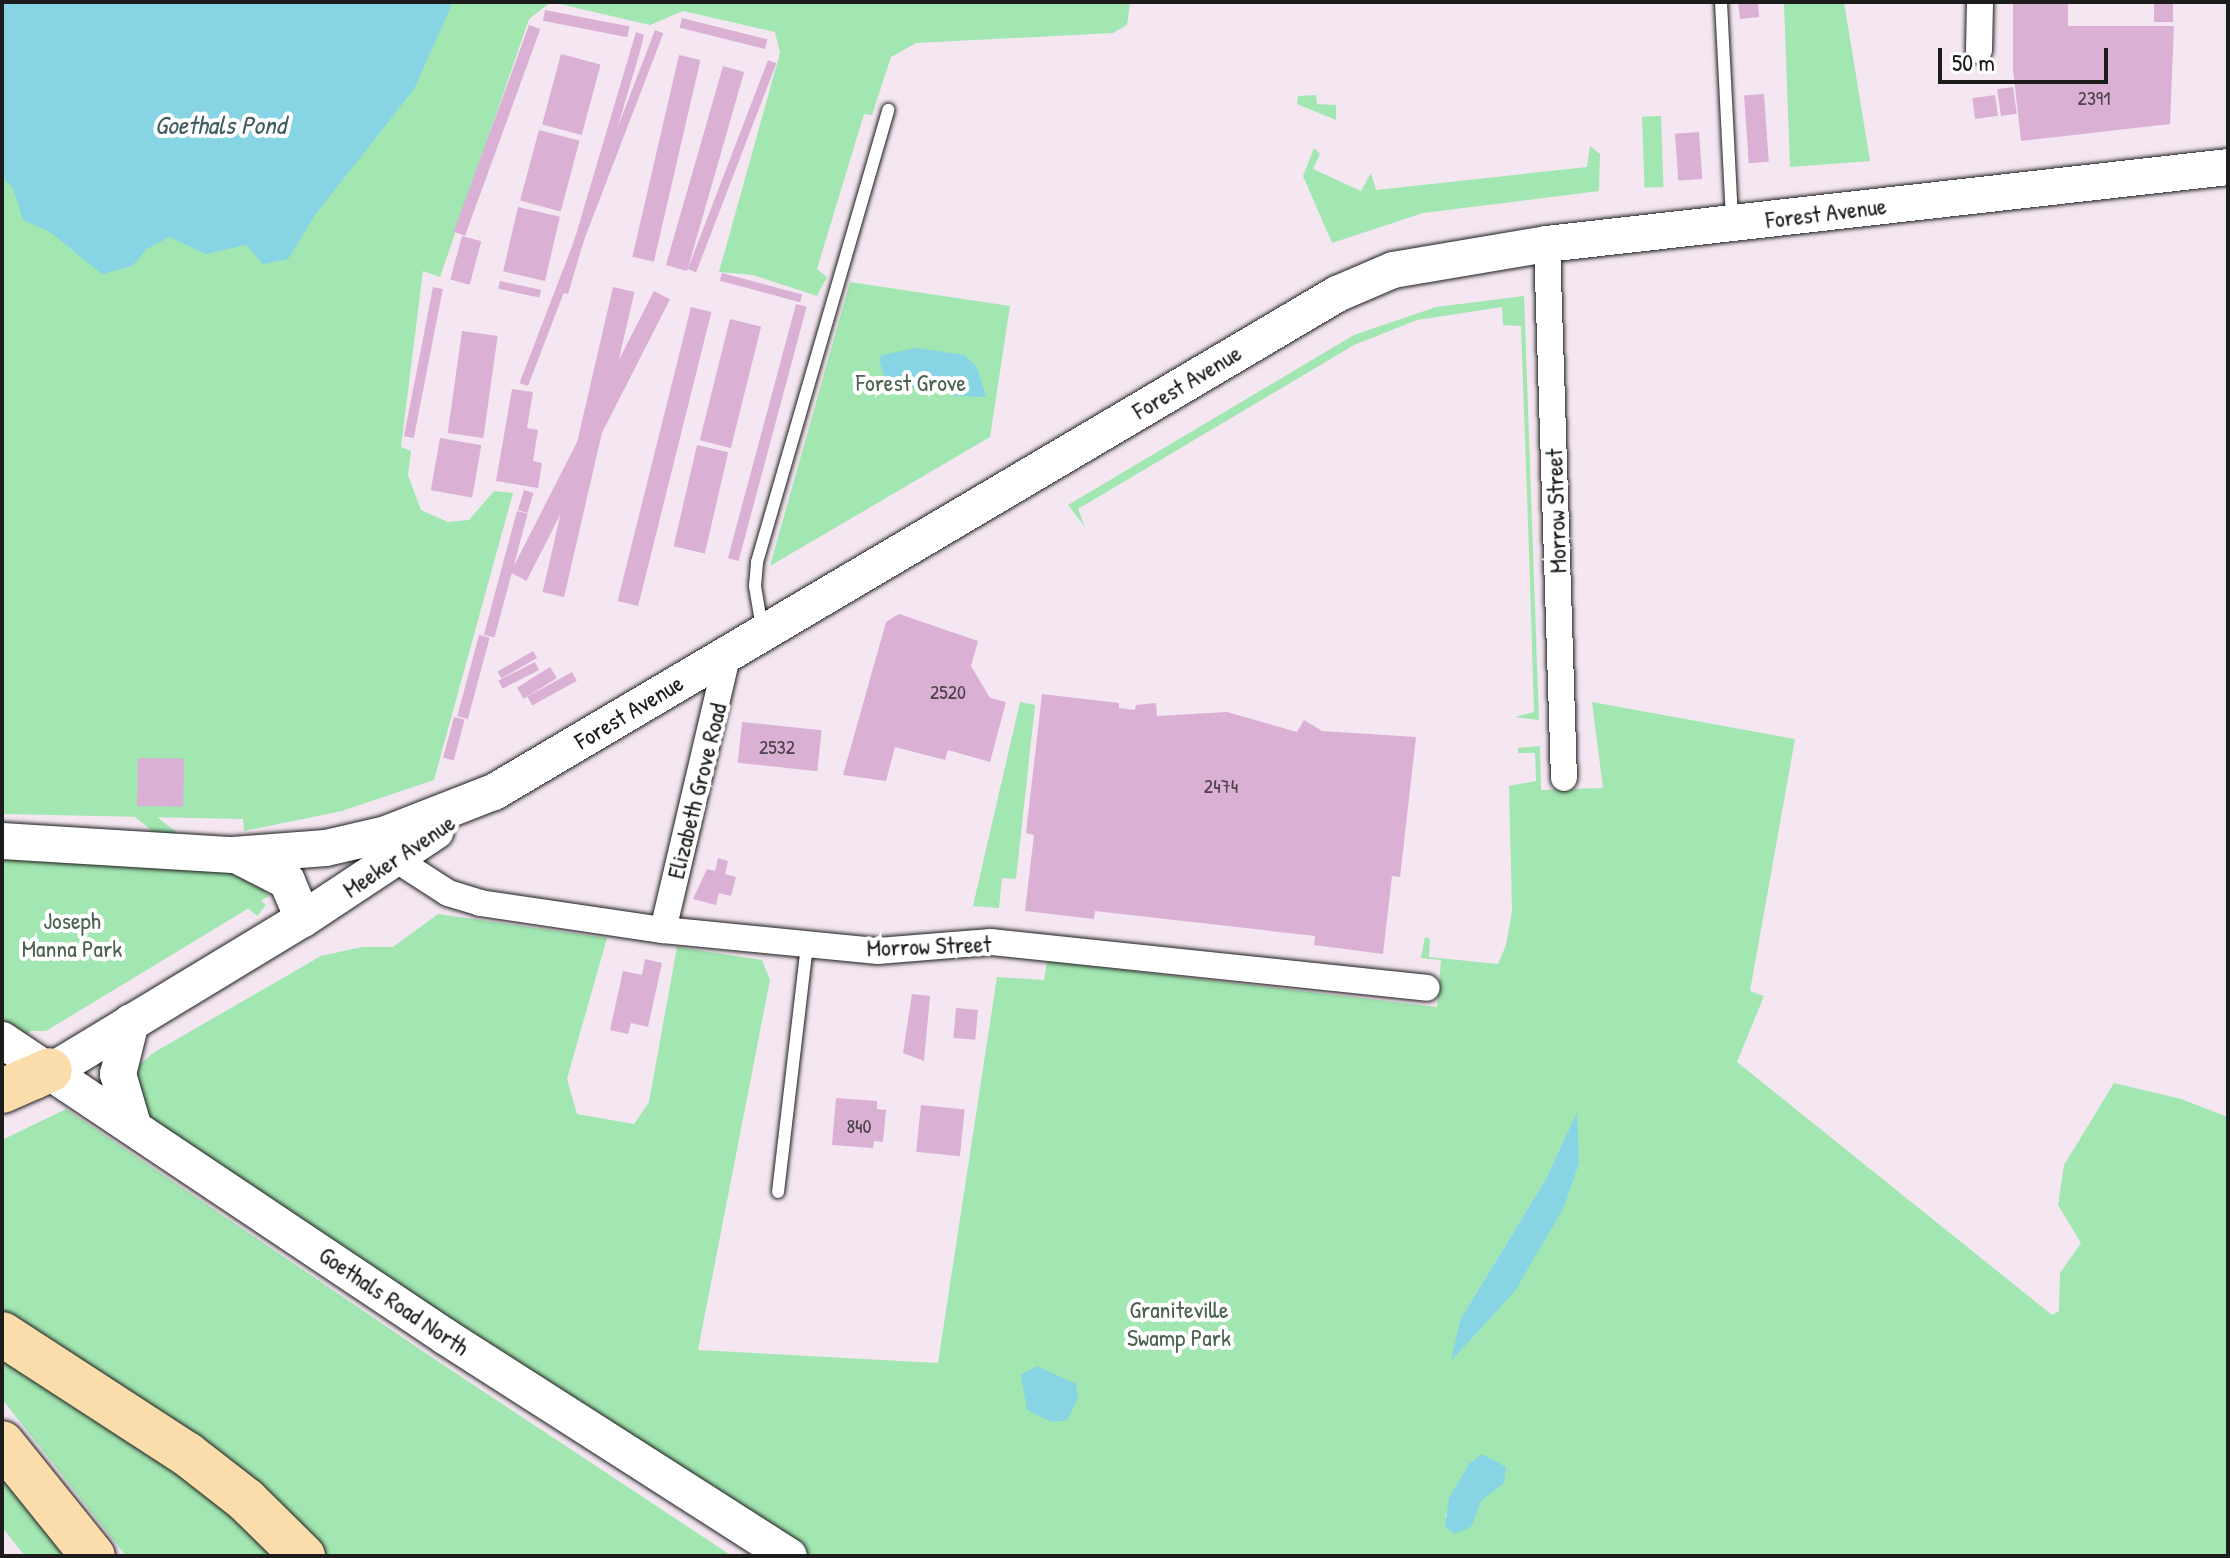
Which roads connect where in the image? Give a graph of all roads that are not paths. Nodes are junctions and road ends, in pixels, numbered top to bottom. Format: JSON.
{"nodes":[{"id":1,"x":1721,"y":2,"type":"edge"},
{"id":2,"x":1980,"y":2,"type":"edge"},
{"id":3,"x":1979,"y":50,"type":"dead end"},
{"id":4,"x":888,"y":110,"type":"dead end"},
{"id":5,"x":2228,"y":167,"type":"edge"},
{"id":6,"x":1732,"y":224,"type":"junction"},
{"id":7,"x":1547,"y":244,"type":"junction"},
{"id":8,"x":763,"y":632,"type":"junction"},
{"id":9,"x":728,"y":652,"type":"junction"},
{"id":10,"x":1564,"y":778,"type":"dead end"},
{"id":11,"x":494,"y":792,"type":"junction"},
{"id":12,"x":2,"y":841,"type":"edge"},
{"id":13,"x":233,"y":855,"type":"junction"},
{"id":14,"x":394,"y":858,"type":"junction"},
{"id":15,"x":303,"y":919,"type":"junction"},
{"id":16,"x":663,"y":930,"type":"junction"},
{"id":17,"x":807,"y":945,"type":"junction"},
{"id":18,"x":1427,"y":988,"type":"dead end"},
{"id":19,"x":131,"y":1022,"type":"junction"},
{"id":20,"x":2,"y":1040,"type":"edge"},
{"id":21,"x":50,"y":1070,"type":"junction"},
{"id":22,"x":2,"y":1091,"type":"edge"},
{"id":23,"x":2,"y":1106,"type":"edge"},
{"id":24,"x":133,"y":1125,"type":"junction"},
{"id":25,"x":778,"y":1192,"type":"dead end"},
{"id":26,"x":2,"y":1334,"type":"edge"},
{"id":27,"x":2,"y":1443,"type":"edge"},
{"id":28,"x":93,"y":1556,"type":"edge"},
{"id":29,"x":303,"y":1556,"type":"edge"},
{"id":30,"x":789,"y":1556,"type":"edge"}],
"edges":[{"from":1,"to":6,"type":"lane"},
{"from":2,"to":3,"type":"street"},
{"from":4,"to":8,"type":"lane"},
{"from":5,"to":6,"type":"main road","name":"Forest Avenue"},
{"from":6,"to":7,"type":"main road","name":"Forest Avenue"},
{"from":7,"to":8,"type":"main road","name":"Forest Avenue"},
{"from":7,"to":10,"type":"street","name":"Morrow Street"},
{"from":8,"to":9,"type":"main road","name":"Forest Avenue"},
{"from":9,"to":11,"type":"main road","name":"Forest Avenue"},
{"from":9,"to":16,"type":"street","name":"Elizabeth Grove Road"},
{"from":11,"to":13,"type":"main road","name":"Forest Avenue"},
{"from":11,"to":14,"type":"main road","name":"Meeker Avenue"},
{"from":12,"to":13,"type":"main road","name":"Forest Avenue"},
{"from":13,"to":15,"type":"main road","name":"Forest Avenue"},
{"from":14,"to":15,"type":"main road","name":"Meeker Avenue"},
{"from":14,"to":16,"type":"street","name":"Morrow Street"},
{"from":15,"to":19,"type":"main road"},
{"from":16,"to":17,"type":"street","name":"Morrow Street"},
{"from":17,"to":18,"type":"street","name":"Morrow Street"},
{"from":17,"to":25,"type":"lane"},
{"from":19,"to":21,"type":"main road"},
{"from":19,"to":24,"type":"main road"},
{"from":20,"to":21,"type":"main road","name":"Goethals Road North"},
{"from":21,"to":22,"type":"highway"},
{"from":21,"to":23,"type":"main road"},
{"from":21,"to":24,"type":"main road","name":"Goethals Road North"},
{"from":24,"to":30,"type":"main road","name":"Goethals Road North"},
{"from":26,"to":29,"type":"highway"},
{"from":27,"to":28,"type":"highway"}]}
